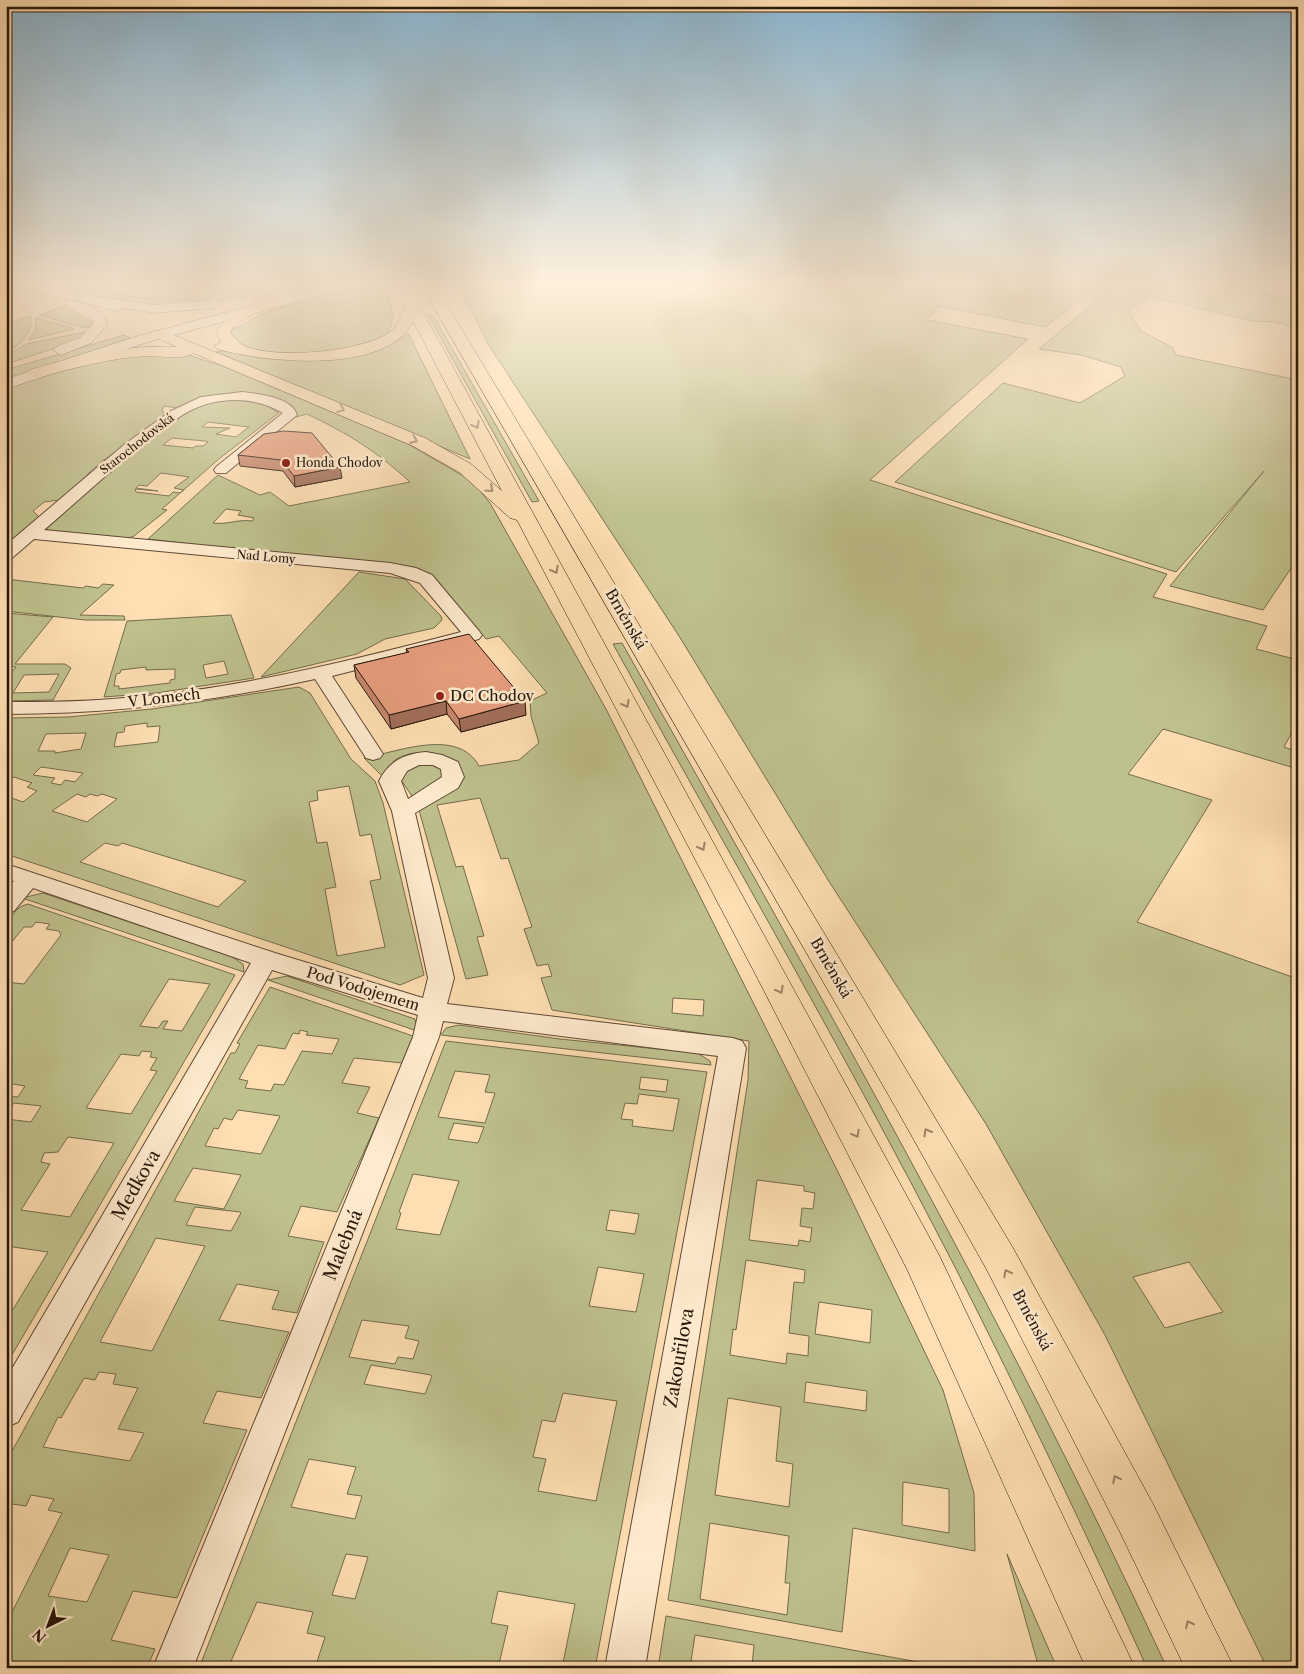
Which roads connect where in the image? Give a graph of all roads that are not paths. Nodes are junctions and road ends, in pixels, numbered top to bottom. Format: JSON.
{"nodes":[{"id":1,"x":40,"y":361,"type":"edge"},
{"id":2,"x":49,"y":361,"type":"edge"},
{"id":3,"x":67,"y":361,"type":"edge"},
{"id":4,"x":224,"y":361,"type":"edge"},
{"id":5,"x":452,"y":361,"type":"edge"},
{"id":6,"x":461,"y":361,"type":"edge"},
{"id":7,"x":29,"y":367,"type":"junction"},
{"id":8,"x":6,"y":384,"type":"edge"},
{"id":9,"x":221,"y":470,"type":"dead end"},
{"id":10,"x":532,"y":527,"type":"junction"},
{"id":11,"x":32,"y":534,"type":"junction"},
{"id":12,"x":6,"y":554,"type":"edge"},
{"id":13,"x":474,"y":635,"type":"joint"},
{"id":14,"x":320,"y":672,"type":"junction"},
{"id":15,"x":6,"y":708,"type":"edge"},
{"id":16,"x":373,"y":754,"type":"dead end"},
{"id":17,"x":403,"y":811,"type":"dead end"},
{"id":18,"x":18,"y":874,"type":"edge"},
{"id":19,"x":6,"y":906,"type":"edge"},
{"id":20,"x":266,"y":959,"type":"junction"},
{"id":21,"x":434,"y":1011,"type":"junction"},
{"id":22,"x":732,"y":1048,"type":"joint"},
{"id":23,"x":6,"y":1411,"type":"edge"},
{"id":24,"x":173,"y":1668,"type":"edge"},
{"id":25,"x":625,"y":1668,"type":"edge"},
{"id":26,"x":1111,"y":1668,"type":"edge"},
{"id":27,"x":1210,"y":1668,"type":"edge"}],
"edges":[{"from":1,"to":7,"type":"main road"},
{"from":2,"to":7,"type":"main road"},
{"from":3,"to":7,"type":"highway"},
{"from":4,"to":10,"type":"highway","one_way":true},
{"from":5,"to":10,"type":"highway","name":"Brněnská","one_way":true},
{"from":27,"to":6,"type":"highway","name":"Brněnská","one_way":true},
{"from":7,"to":8,"type":"main road"},
{"from":9,"to":11,"type":"street","name":"Starochodovská"},
{"from":10,"to":26,"type":"highway","name":"Brněnská","one_way":true},
{"from":11,"to":12,"type":"street","name":"Starochodovská"},
{"from":11,"to":13,"type":"street","name":"Nad Lomy"},
{"from":13,"to":14,"type":"street","name":"V Lomech"},
{"from":14,"to":15,"type":"street","name":"V Lomech"},
{"from":14,"to":16,"type":"street"},
{"from":17,"to":21,"type":"street","name":"Malebná"},
{"from":18,"to":19,"type":"street"},
{"from":18,"to":20,"type":"street","name":"Pod Vodojemem"},
{"from":20,"to":21,"type":"street","name":"Pod Vodojemem"},
{"from":20,"to":23,"type":"street","name":"Medkova"},
{"from":21,"to":22,"type":"street","name":"Pod Vodojemem"},
{"from":21,"to":24,"type":"street","name":"Malebná"},
{"from":22,"to":25,"type":"street","name":"Zakouřilova"}]}
